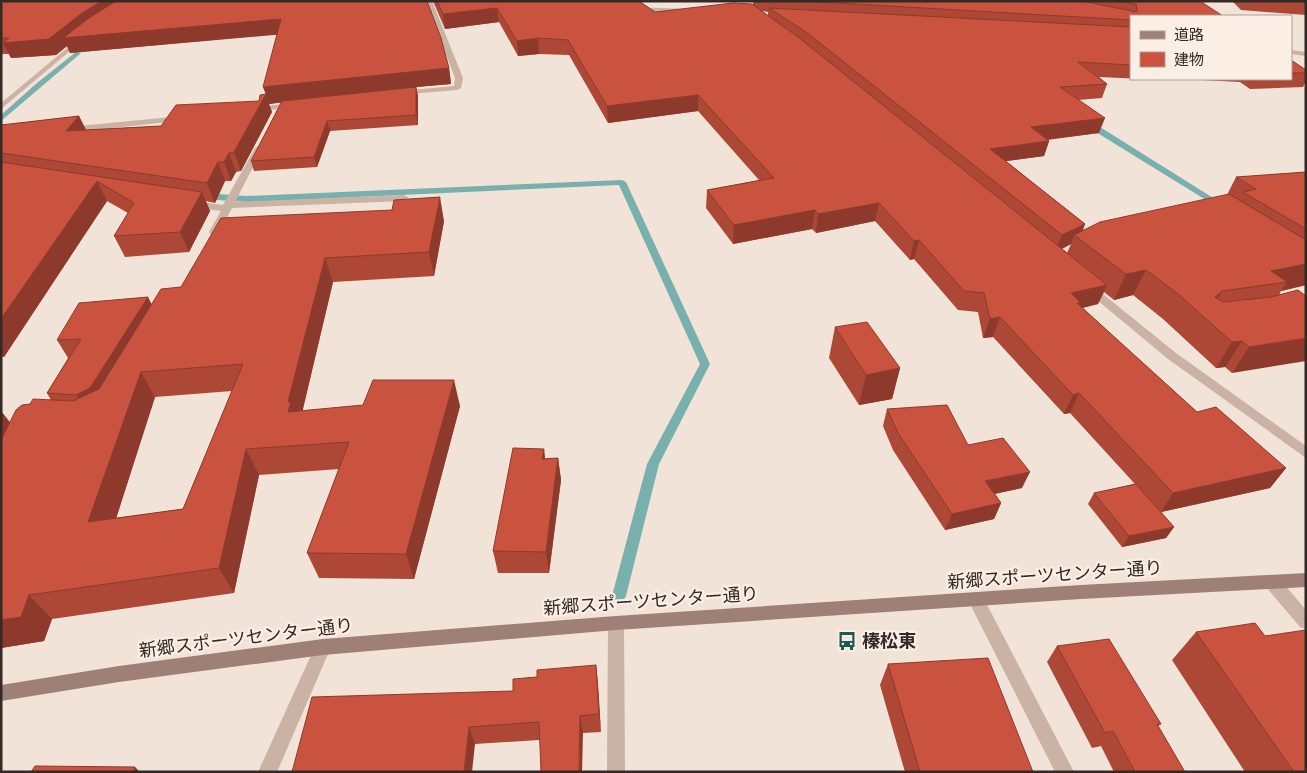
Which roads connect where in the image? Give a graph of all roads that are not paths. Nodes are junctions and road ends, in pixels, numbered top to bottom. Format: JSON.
{"nodes":[{"id":1,"x":429,"y":1,"type":"edge"},
{"id":2,"x":635,"y":1,"type":"edge"},
{"id":3,"x":628,"y":8,"type":"edge"},
{"id":4,"x":643,"y":9,"type":"junction"},
{"id":5,"x":700,"y":12,"type":"edge"},
{"id":6,"x":84,"y":36,"type":"edge"},
{"id":7,"x":1292,"y":52,"type":"edge"},
{"id":8,"x":1306,"y":54,"type":"edge"},
{"id":9,"x":390,"y":94,"type":"edge"},
{"id":10,"x":306,"y":103,"type":"edge"},
{"id":11,"x":281,"y":106,"type":"junction"},
{"id":12,"x":1,"y":107,"type":"edge"},
{"id":13,"x":242,"y":111,"type":"edge"},
{"id":14,"x":192,"y":117,"type":"edge"},
{"id":15,"x":272,"y":123,"type":"edge"},
{"id":16,"x":61,"y":130,"type":"edge"},
{"id":17,"x":264,"y":139,"type":"edge"},
{"id":18,"x":404,"y":198,"type":"edge"},
{"id":19,"x":180,"y":202,"type":"edge"},
{"id":20,"x":228,"y":207,"type":"junction"},
{"id":21,"x":208,"y":242,"type":"edge"},
{"id":22,"x":1083,"y":284,"type":"edge"},
{"id":23,"x":1306,"y":453,"type":"edge"},
{"id":24,"x":1306,"y":580,"type":"edge"},
{"id":25,"x":1272,"y":582,"type":"junction"},
{"id":26,"x":976,"y":600,"type":"junction"},
{"id":27,"x":1306,"y":622,"type":"edge"},
{"id":28,"x":616,"y":623,"type":"junction"},
{"id":29,"x":323,"y":647,"type":"junction"},
{"id":30,"x":1,"y":693,"type":"edge"},
{"id":31,"x":267,"y":772,"type":"edge"},
{"id":32,"x":616,"y":772,"type":"edge"},
{"id":33,"x":1065,"y":772,"type":"edge"}],
"edges":[{"from":1,"to":9,"type":"street"},
{"from":2,"to":4,"type":"street"},
{"from":3,"to":4,"type":"street"},
{"from":4,"to":5,"type":"street"},
{"from":6,"to":12,"type":"street"},
{"from":7,"to":8,"type":"street"},
{"from":10,"to":11,"type":"street"},
{"from":11,"to":13,"type":"street"},
{"from":11,"to":15,"type":"street"},
{"from":14,"to":16,"type":"street"},
{"from":17,"to":20,"type":"street"},
{"from":18,"to":20,"type":"street"},
{"from":19,"to":20,"type":"street"},
{"from":20,"to":21,"type":"street"},
{"from":22,"to":23,"type":"street"},
{"from":24,"to":25,"type":"street","name":"新郷スポーツセンター通り"},
{"from":25,"to":26,"type":"street","name":"新郷スポーツセンター通り"},
{"from":25,"to":27,"type":"street"},
{"from":26,"to":28,"type":"street","name":"新郷スポーツセンター通り"},
{"from":26,"to":33,"type":"street"},
{"from":28,"to":29,"type":"street","name":"新郷スポーツセンター通り"},
{"from":28,"to":32,"type":"street"},
{"from":29,"to":30,"type":"street","name":"新郷スポーツセンター通り"},
{"from":29,"to":31,"type":"street"}]}
